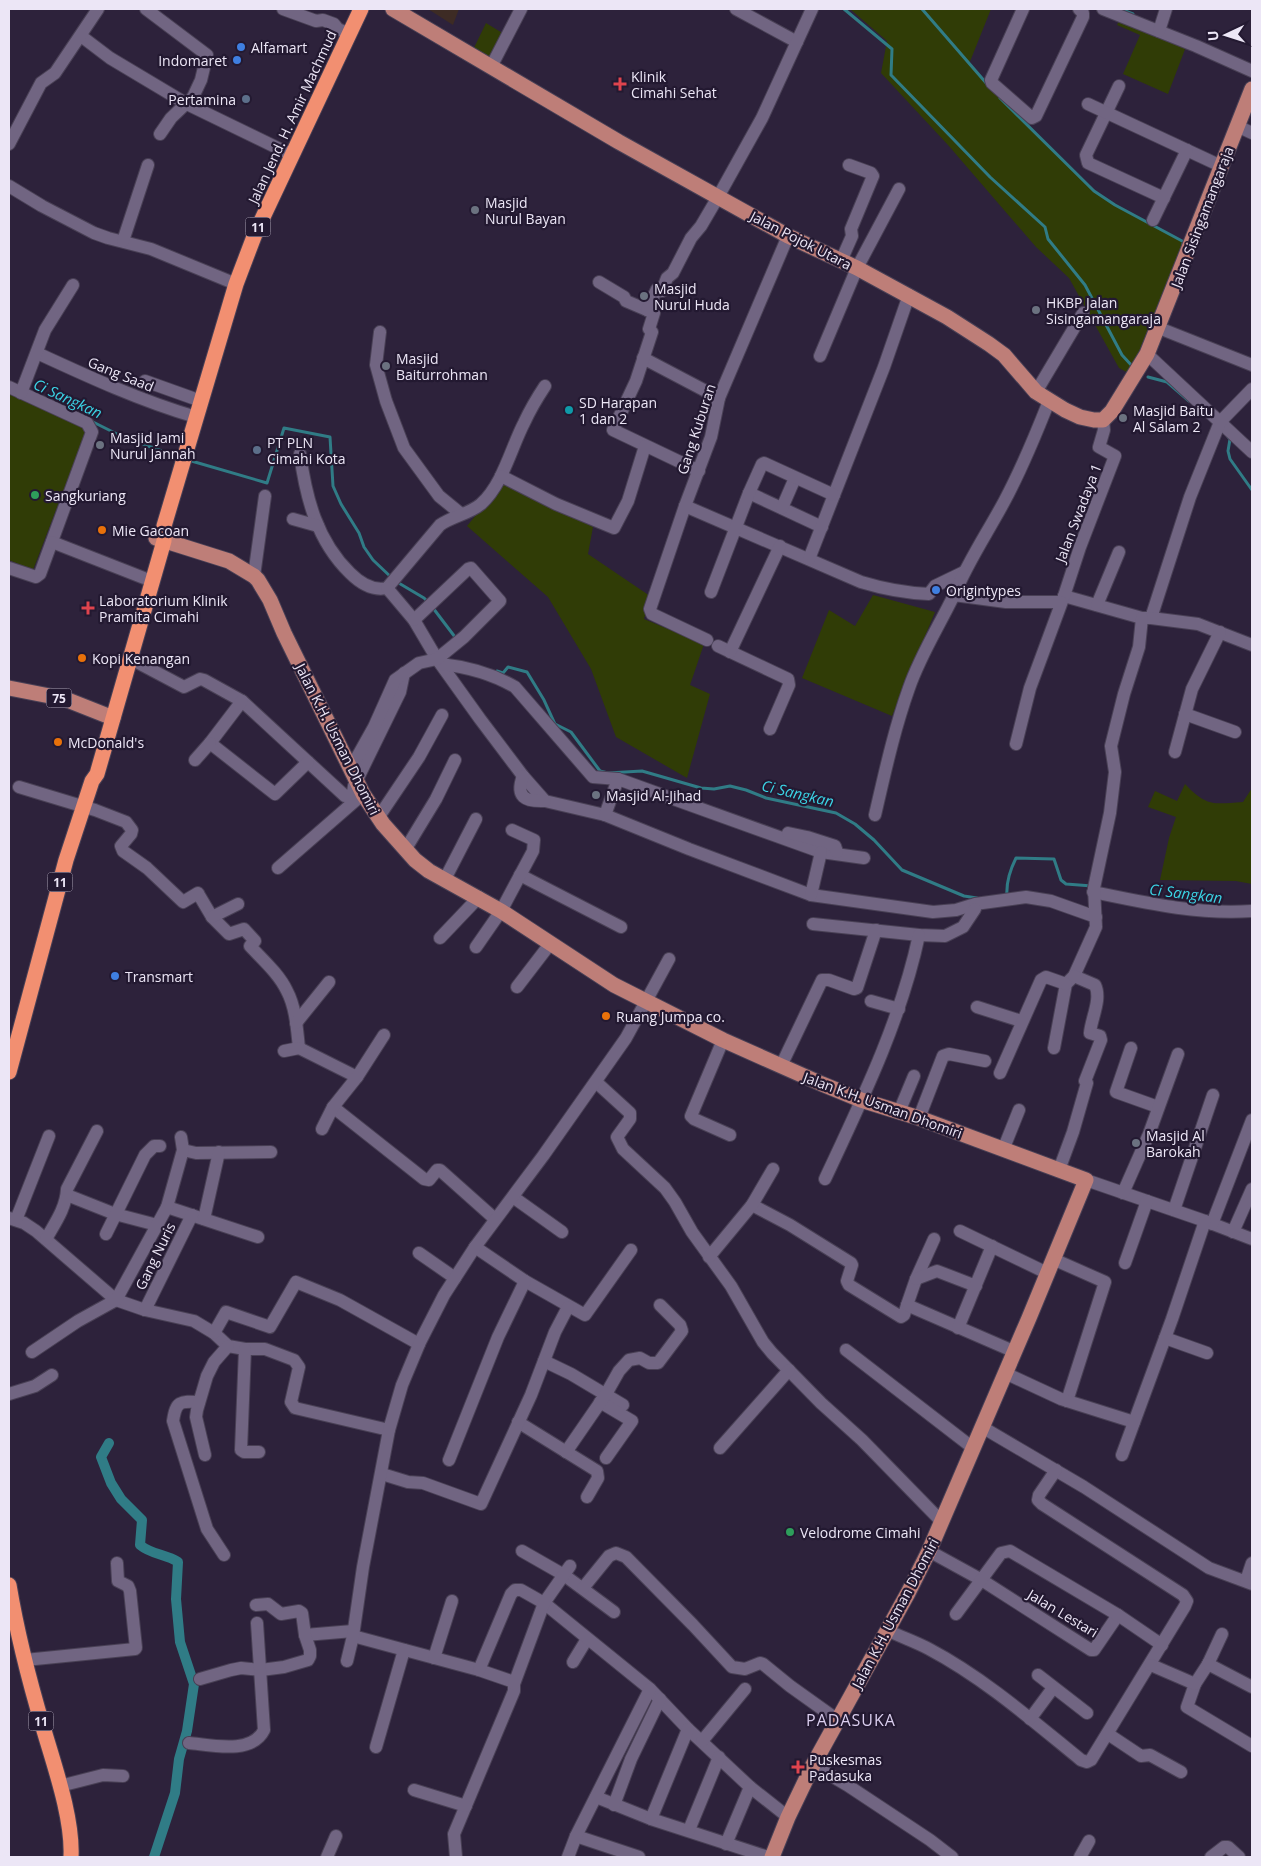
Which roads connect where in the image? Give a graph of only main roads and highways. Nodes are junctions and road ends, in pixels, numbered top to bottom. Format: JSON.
{"nodes":[{"id":1,"x":361,"y":9,"type":"edge"},
{"id":2,"x":393,"y":9,"type":"edge"},
{"id":3,"x":1252,"y":90,"type":"edge"},
{"id":4,"x":1103,"y":420,"type":"joint"},
{"id":5,"x":161,"y":535,"type":"junction"},
{"id":6,"x":9,"y":688,"type":"edge"},
{"id":7,"x":110,"y":717,"type":"junction"},
{"id":8,"x":9,"y":1072,"type":"edge"},
{"id":9,"x":10,"y":1594,"type":"edge"},
{"id":10,"x":71,"y":1857,"type":"edge"},
{"id":11,"x":772,"y":1857,"type":"edge"}],
"edges":[{"from":1,"to":5,"type":"highway","name":"Jalan Jend. H. Amir Machmud","number":"11"},
{"from":2,"to":4,"type":"main road","name":"Jalan Pojok Utara"},
{"from":3,"to":4,"type":"main road","name":"Jalan Sisingamangaraja"},
{"from":5,"to":7,"type":"highway","name":"Jalan Jend. H. Amir Machmud","number":"11"},
{"from":5,"to":7,"type":"highway","name":"Jalan Jend. H. Amir Machmud","number":"11"},
{"from":5,"to":11,"type":"main road","name":"Jalan K.H. Usman Dhomiri"},
{"from":6,"to":7,"type":"main road","number":"75"},
{"from":7,"to":8,"type":"highway","name":"Jalan Jend. H. Amir Machmud","number":"11"},
{"from":9,"to":10,"type":"highway","number":"11"}]}
